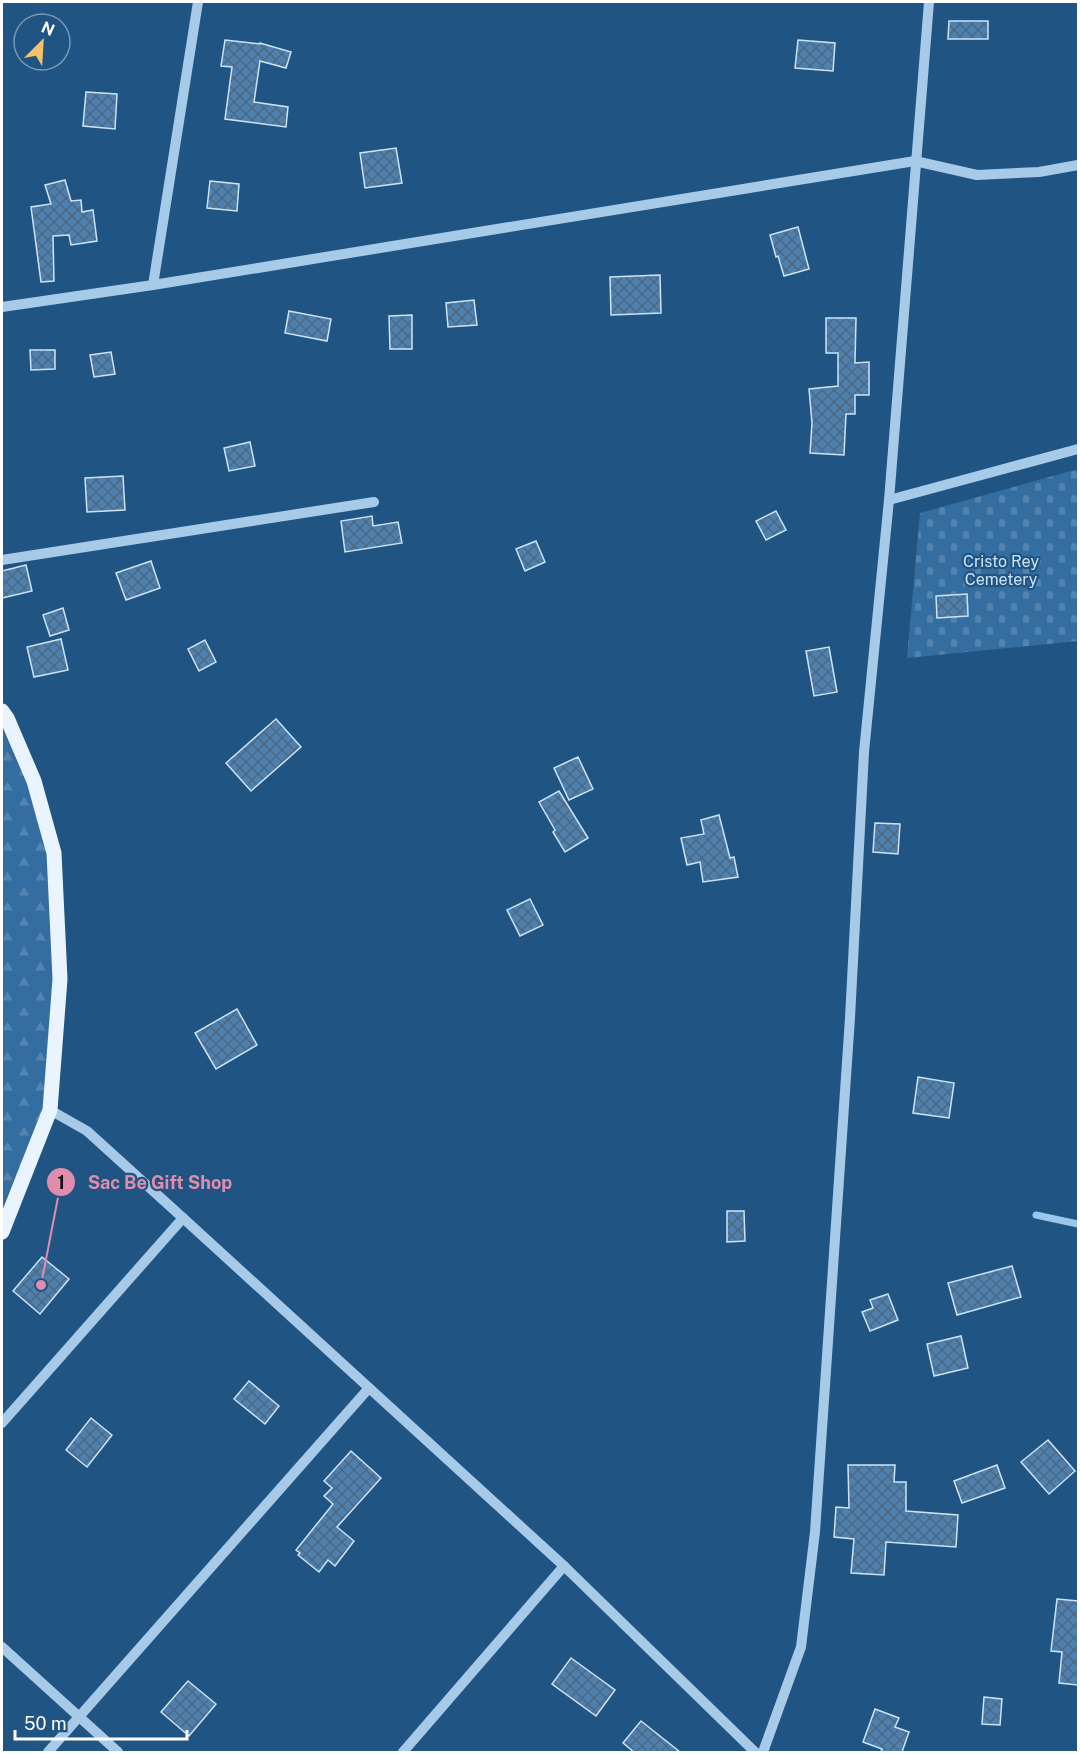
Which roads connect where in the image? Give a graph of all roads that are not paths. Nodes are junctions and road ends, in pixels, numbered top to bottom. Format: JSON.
{"nodes":[{"id":1,"x":198,"y":2,"type":"edge"},
{"id":2,"x":929,"y":2,"type":"edge"},
{"id":3,"x":915,"y":160,"type":"junction"},
{"id":4,"x":1078,"y":165,"type":"edge"},
{"id":5,"x":153,"y":285,"type":"junction"},
{"id":6,"x":2,"y":307,"type":"edge"},
{"id":7,"x":1078,"y":449,"type":"edge"},
{"id":8,"x":889,"y":500,"type":"junction"},
{"id":9,"x":374,"y":502,"type":"dead end"},
{"id":10,"x":2,"y":560,"type":"edge"},
{"id":11,"x":2,"y":711,"type":"edge"},
{"id":12,"x":50,"y":1110,"type":"junction"},
{"id":13,"x":183,"y":1218,"type":"junction"},
{"id":14,"x":2,"y":1232,"type":"edge"},
{"id":15,"x":369,"y":1388,"type":"junction"},
{"id":16,"x":2,"y":1423,"type":"edge"},
{"id":17,"x":564,"y":1566,"type":"junction"},
{"id":18,"x":2,"y":1647,"type":"edge"},
{"id":19,"x":79,"y":1717,"type":"junction"},
{"id":20,"x":48,"y":1752,"type":"edge"},
{"id":21,"x":118,"y":1752,"type":"edge"},
{"id":22,"x":403,"y":1752,"type":"edge"},
{"id":23,"x":755,"y":1752,"type":"edge"},
{"id":24,"x":763,"y":1752,"type":"edge"}],
"edges":[{"from":1,"to":5,"type":"street"},
{"from":2,"to":3,"type":"street"},
{"from":3,"to":4,"type":"street"},
{"from":3,"to":5,"type":"street"},
{"from":3,"to":8,"type":"street"},
{"from":5,"to":6,"type":"street"},
{"from":7,"to":8,"type":"street"},
{"from":8,"to":24,"type":"street"},
{"from":9,"to":10,"type":"street"},
{"from":11,"to":12,"type":"main road"},
{"from":12,"to":13,"type":"street"},
{"from":12,"to":14,"type":"main road"},
{"from":13,"to":15,"type":"street"},
{"from":13,"to":16,"type":"street"},
{"from":15,"to":17,"type":"street"},
{"from":15,"to":19,"type":"street"},
{"from":17,"to":22,"type":"street"},
{"from":17,"to":23,"type":"street"},
{"from":18,"to":19,"type":"street"},
{"from":19,"to":20,"type":"street"},
{"from":19,"to":21,"type":"street"}]}
